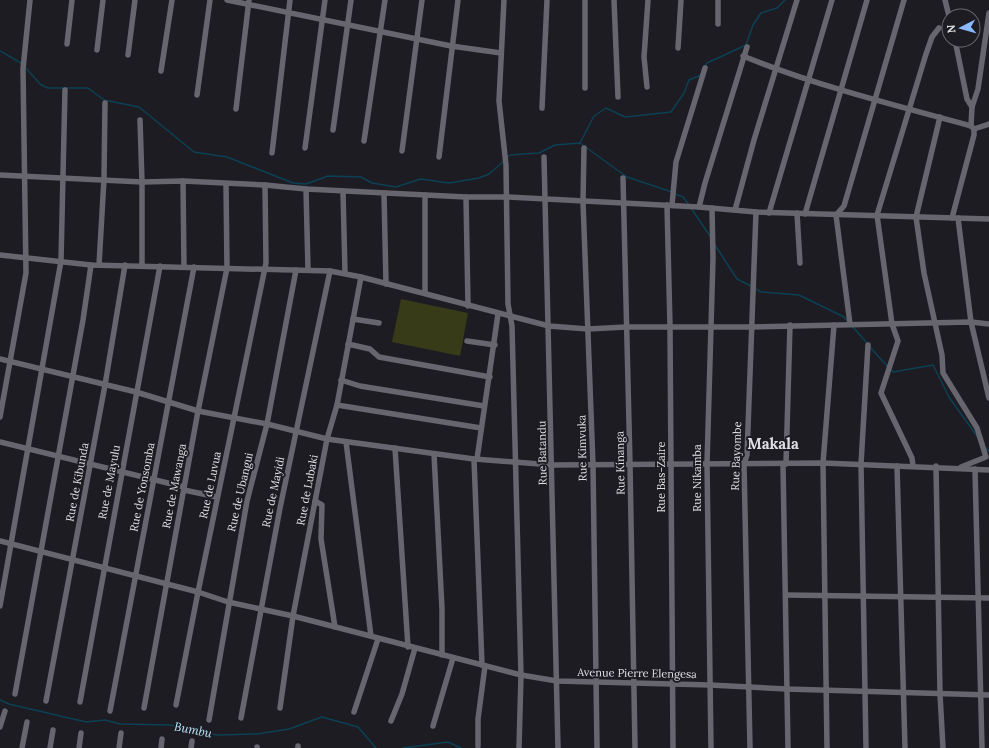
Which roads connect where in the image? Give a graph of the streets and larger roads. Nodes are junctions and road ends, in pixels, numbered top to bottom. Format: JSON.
{"nodes":[{"id":1,"x":30,"y":0,"type":"edge"},
{"id":2,"x":72,"y":0,"type":"edge"},
{"id":3,"x":103,"y":0,"type":"edge"},
{"id":4,"x":135,"y":0,"type":"edge"},
{"id":5,"x":172,"y":0,"type":"edge"},
{"id":6,"x":210,"y":0,"type":"edge"},
{"id":7,"x":228,"y":0,"type":"edge"},
{"id":8,"x":290,"y":0,"type":"edge"},
{"id":9,"x":324,"y":0,"type":"edge"},
{"id":10,"x":351,"y":0,"type":"edge"},
{"id":11,"x":385,"y":0,"type":"edge"},
{"id":12,"x":422,"y":0,"type":"edge"},
{"id":13,"x":458,"y":0,"type":"edge"},
{"id":14,"x":504,"y":0,"type":"edge"},
{"id":15,"x":546,"y":0,"type":"edge"},
{"id":16,"x":584,"y":0,"type":"edge"},
{"id":17,"x":614,"y":0,"type":"edge"},
{"id":18,"x":648,"y":0,"type":"edge"},
{"id":19,"x":681,"y":0,"type":"edge"},
{"id":20,"x":718,"y":0,"type":"edge"},
{"id":21,"x":797,"y":0,"type":"edge"},
{"id":22,"x":832,"y":0,"type":"edge"},
{"id":23,"x":867,"y":0,"type":"edge"},
{"id":24,"x":904,"y":0,"type":"edge"},
{"id":25,"x":249,"y":2,"type":"edge"},
{"id":26,"x":288,"y":13,"type":"junction"},
{"id":27,"x":989,"y":13,"type":"edge"},
{"id":28,"x":323,"y":18,"type":"junction"},
{"id":29,"x":348,"y":23,"type":"junction"},
{"id":30,"x":718,"y":24,"type":"dead end"},
{"id":31,"x":939,"y":28,"type":"dead end"},
{"id":32,"x":379,"y":30,"type":"junction"},
{"id":33,"x":417,"y":38,"type":"junction"},
{"id":34,"x":67,"y":44,"type":"dead end"},
{"id":35,"x":451,"y":46,"type":"junction"},
{"id":36,"x":746,"y":47,"type":"dead end"},
{"id":37,"x":678,"y":48,"type":"dead end"},
{"id":38,"x":957,"y":48,"type":"edge"},
{"id":39,"x":97,"y":50,"type":"dead end"},
{"id":40,"x":501,"y":53,"type":"junction"},
{"id":41,"x":128,"y":55,"type":"dead end"},
{"id":42,"x":743,"y":56,"type":"junction"},
{"id":43,"x":705,"y":68,"type":"dead end"},
{"id":44,"x":776,"y":69,"type":"junction"},
{"id":45,"x":161,"y":71,"type":"dead end"},
{"id":46,"x":809,"y":79,"type":"junction"},
{"id":47,"x":647,"y":87,"type":"dead end"},
{"id":48,"x":585,"y":88,"type":"dead end"},
{"id":49,"x":65,"y":90,"type":"dead end"},
{"id":50,"x":842,"y":90,"type":"junction"},
{"id":51,"x":197,"y":95,"type":"dead end"},
{"id":52,"x":618,"y":97,"type":"dead end"},
{"id":53,"x":875,"y":100,"type":"junction"},
{"id":54,"x":105,"y":103,"type":"dead end"},
{"id":55,"x":972,"y":107,"type":"junction"},
{"id":56,"x":542,"y":108,"type":"dead end"},
{"id":57,"x":236,"y":109,"type":"dead end"},
{"id":58,"x":910,"y":110,"type":"junction"},
{"id":59,"x":940,"y":117,"type":"junction"},
{"id":60,"x":140,"y":120,"type":"dead end"},
{"id":61,"x":989,"y":124,"type":"edge"},
{"id":62,"x":972,"y":127,"type":"junction"},
{"id":63,"x":333,"y":130,"type":"dead end"},
{"id":64,"x":364,"y":141,"type":"dead end"},
{"id":65,"x":305,"y":148,"type":"dead end"},
{"id":66,"x":584,"y":148,"type":"dead end"},
{"id":67,"x":402,"y":151,"type":"dead end"},
{"id":68,"x":272,"y":153,"type":"dead end"},
{"id":69,"x":439,"y":157,"type":"dead end"},
{"id":70,"x":544,"y":157,"type":"dead end"},
{"id":71,"x":0,"y":175,"type":"edge"},
{"id":72,"x":24,"y":176,"type":"junction"},
{"id":73,"x":62,"y":178,"type":"junction"},
{"id":74,"x":623,"y":178,"type":"dead end"},
{"id":75,"x":104,"y":179,"type":"junction"},
{"id":76,"x":182,"y":181,"type":"junction"},
{"id":77,"x":142,"y":182,"type":"junction"},
{"id":78,"x":226,"y":184,"type":"junction"},
{"id":79,"x":265,"y":185,"type":"junction"},
{"id":80,"x":306,"y":189,"type":"junction"},
{"id":81,"x":343,"y":191,"type":"junction"},
{"id":82,"x":384,"y":193,"type":"junction"},
{"id":83,"x":425,"y":195,"type":"junction"},
{"id":84,"x":506,"y":196,"type":"junction"},
{"id":85,"x":466,"y":197,"type":"junction"},
{"id":86,"x":545,"y":200,"type":"junction"},
{"id":87,"x":583,"y":202,"type":"junction"},
{"id":88,"x":623,"y":204,"type":"junction"},
{"id":89,"x":670,"y":205,"type":"junction"},
{"id":90,"x":700,"y":207,"type":"junction"},
{"id":91,"x":712,"y":208,"type":"junction"},
{"id":92,"x":735,"y":210,"type":"junction"},
{"id":93,"x":756,"y":212,"type":"junction"},
{"id":94,"x":769,"y":213,"type":"junction"},
{"id":95,"x":797,"y":213,"type":"junction"},
{"id":96,"x":805,"y":214,"type":"junction"},
{"id":97,"x":836,"y":215,"type":"junction"},
{"id":98,"x":877,"y":215,"type":"junction"},
{"id":99,"x":916,"y":217,"type":"junction"},
{"id":100,"x":955,"y":218,"type":"junction"},
{"id":101,"x":989,"y":220,"type":"edge"},
{"id":102,"x":0,"y":255,"type":"edge"},
{"id":103,"x":25,"y":257,"type":"junction"},
{"id":104,"x":61,"y":261,"type":"junction"},
{"id":105,"x":800,"y":263,"type":"dead end"},
{"id":106,"x":91,"y":265,"type":"junction"},
{"id":107,"x":99,"y":265,"type":"junction"},
{"id":108,"x":125,"y":265,"type":"junction"},
{"id":109,"x":142,"y":265,"type":"junction"},
{"id":110,"x":160,"y":266,"type":"junction"},
{"id":111,"x":184,"y":266,"type":"junction"},
{"id":112,"x":194,"y":267,"type":"junction"},
{"id":113,"x":227,"y":268,"type":"junction"},
{"id":114,"x":264,"y":269,"type":"junction"},
{"id":115,"x":296,"y":270,"type":"junction"},
{"id":116,"x":308,"y":270,"type":"junction"},
{"id":117,"x":330,"y":271,"type":"junction"},
{"id":118,"x":345,"y":273,"type":"junction"},
{"id":119,"x":361,"y":277,"type":"junction"},
{"id":120,"x":386,"y":284,"type":"junction"},
{"id":121,"x":424,"y":293,"type":"junction"},
{"id":122,"x":468,"y":306,"type":"junction"},
{"id":123,"x":498,"y":314,"type":"junction"},
{"id":124,"x":510,"y":316,"type":"junction"},
{"id":125,"x":353,"y":319,"type":"junction"},
{"id":126,"x":934,"y":322,"type":"junction"},
{"id":127,"x":971,"y":322,"type":"junction"},
{"id":128,"x":379,"y":323,"type":"dead end"},
{"id":129,"x":850,"y":324,"type":"junction"},
{"id":130,"x":892,"y":324,"type":"junction"},
{"id":131,"x":989,"y":324,"type":"edge"},
{"id":132,"x":790,"y":325,"type":"junction"},
{"id":133,"x":834,"y":325,"type":"junction"},
{"id":134,"x":549,"y":326,"type":"junction"},
{"id":135,"x":670,"y":326,"type":"junction"},
{"id":136,"x":711,"y":326,"type":"junction"},
{"id":137,"x":751,"y":326,"type":"junction"},
{"id":138,"x":626,"y":327,"type":"junction"},
{"id":139,"x":588,"y":329,"type":"junction"},
{"id":140,"x":467,"y":341,"type":"dead end"},
{"id":141,"x":348,"y":344,"type":"junction"},
{"id":142,"x":495,"y":345,"type":"junction"},
{"id":143,"x":868,"y":345,"type":"dead end"},
{"id":144,"x":0,"y":359,"type":"edge"},
{"id":145,"x":10,"y":362,"type":"junction"},
{"id":146,"x":41,"y":369,"type":"junction"},
{"id":147,"x":72,"y":376,"type":"junction"},
{"id":148,"x":490,"y":377,"type":"junction"},
{"id":149,"x":341,"y":380,"type":"junction"},
{"id":150,"x":105,"y":385,"type":"junction"},
{"id":151,"x":136,"y":392,"type":"junction"},
{"id":152,"x":989,"y":398,"type":"edge"},
{"id":153,"x":169,"y":402,"type":"junction"},
{"id":154,"x":337,"y":404,"type":"junction"},
{"id":155,"x":484,"y":406,"type":"junction"},
{"id":156,"x":198,"y":411,"type":"junction"},
{"id":157,"x":0,"y":417,"type":"edge"},
{"id":158,"x":234,"y":417,"type":"junction"},
{"id":159,"x":267,"y":424,"type":"junction"},
{"id":160,"x":481,"y":428,"type":"junction"},
{"id":161,"x":296,"y":432,"type":"junction"},
{"id":162,"x":327,"y":439,"type":"junction"},
{"id":163,"x":0,"y":442,"type":"edge"},
{"id":164,"x":346,"y":442,"type":"junction"},
{"id":165,"x":395,"y":448,"type":"junction"},
{"id":166,"x":27,"y":449,"type":"junction"},
{"id":167,"x":434,"y":454,"type":"junction"},
{"id":168,"x":58,"y":457,"type":"junction"},
{"id":169,"x":476,"y":459,"type":"junction"},
{"id":170,"x":516,"y":462,"type":"junction"},
{"id":171,"x":823,"y":463,"type":"junction"},
{"id":172,"x":630,"y":464,"type":"junction"},
{"id":173,"x":671,"y":464,"type":"junction"},
{"id":174,"x":707,"y":464,"type":"junction"},
{"id":175,"x":744,"y":464,"type":"junction"},
{"id":176,"x":861,"y":464,"type":"junction"},
{"id":177,"x":90,"y":465,"type":"junction"},
{"id":178,"x":552,"y":465,"type":"junction"},
{"id":179,"x":593,"y":465,"type":"junction"},
{"id":180,"x":784,"y":465,"type":"junction"},
{"id":181,"x":897,"y":466,"type":"junction"},
{"id":182,"x":913,"y":466,"type":"junction"},
{"id":183,"x":936,"y":466,"type":"junction"},
{"id":184,"x":960,"y":467,"type":"junction"},
{"id":185,"x":975,"y":469,"type":"junction"},
{"id":186,"x":989,"y":470,"type":"edge"},
{"id":187,"x":122,"y":472,"type":"junction"},
{"id":188,"x":153,"y":480,"type":"junction"},
{"id":189,"x":184,"y":488,"type":"junction"},
{"id":190,"x":217,"y":497,"type":"junction"},
{"id":191,"x":315,"y":501,"type":"junction"},
{"id":192,"x":0,"y":541,"type":"edge"},
{"id":193,"x":11,"y":544,"type":"junction"},
{"id":194,"x":41,"y":552,"type":"junction"},
{"id":195,"x":72,"y":560,"type":"junction"},
{"id":196,"x":104,"y":567,"type":"junction"},
{"id":197,"x":134,"y":576,"type":"junction"},
{"id":198,"x":166,"y":585,"type":"junction"},
{"id":199,"x":198,"y":592,"type":"junction"},
{"id":200,"x":786,"y":595,"type":"junction"},
{"id":201,"x":825,"y":595,"type":"junction"},
{"id":202,"x":863,"y":597,"type":"junction"},
{"id":203,"x":939,"y":597,"type":"junction"},
{"id":204,"x":901,"y":598,"type":"junction"},
{"id":205,"x":979,"y":598,"type":"junction"},
{"id":206,"x":989,"y":598,"type":"edge"},
{"id":207,"x":228,"y":602,"type":"junction"},
{"id":208,"x":0,"y":606,"type":"edge"},
{"id":209,"x":260,"y":609,"type":"junction"},
{"id":210,"x":293,"y":616,"type":"junction"},
{"id":211,"x":335,"y":627,"type":"junction"},
{"id":212,"x":371,"y":636,"type":"junction"},
{"id":213,"x":378,"y":639,"type":"junction"},
{"id":214,"x":408,"y":646,"type":"junction"},
{"id":215,"x":414,"y":648,"type":"junction"},
{"id":216,"x":442,"y":655,"type":"junction"},
{"id":217,"x":453,"y":658,"type":"junction"},
{"id":218,"x":484,"y":666,"type":"junction"},
{"id":219,"x":521,"y":675,"type":"junction"},
{"id":220,"x":557,"y":681,"type":"junction"},
{"id":221,"x":595,"y":682,"type":"junction"},
{"id":222,"x":634,"y":683,"type":"junction"},
{"id":223,"x":672,"y":684,"type":"junction"},
{"id":224,"x":710,"y":685,"type":"junction"},
{"id":225,"x":749,"y":686,"type":"junction"},
{"id":226,"x":786,"y":689,"type":"junction"},
{"id":227,"x":826,"y":690,"type":"junction"},
{"id":228,"x":864,"y":691,"type":"junction"},
{"id":229,"x":904,"y":693,"type":"junction"},
{"id":230,"x":15,"y":694,"type":"dead end"},
{"id":231,"x":940,"y":694,"type":"junction"},
{"id":232,"x":981,"y":695,"type":"junction"},
{"id":233,"x":989,"y":695,"type":"edge"},
{"id":234,"x":46,"y":701,"type":"dead end"},
{"id":235,"x":80,"y":702,"type":"dead end"},
{"id":236,"x":176,"y":705,"type":"dead end"},
{"id":237,"x":144,"y":708,"type":"dead end"},
{"id":238,"x":280,"y":708,"type":"dead end"},
{"id":239,"x":5,"y":711,"type":"dead end"},
{"id":240,"x":110,"y":711,"type":"dead end"},
{"id":241,"x":354,"y":712,"type":"dead end"},
{"id":242,"x":241,"y":718,"type":"dead end"},
{"id":243,"x":209,"y":720,"type":"dead end"},
{"id":244,"x":392,"y":721,"type":"dead end"},
{"id":245,"x":27,"y":722,"type":"dead end"},
{"id":246,"x":433,"y":726,"type":"dead end"},
{"id":247,"x":0,"y":728,"type":"edge"},
{"id":248,"x":53,"y":730,"type":"dead end"},
{"id":249,"x":81,"y":733,"type":"dead end"},
{"id":250,"x":121,"y":733,"type":"dead end"},
{"id":251,"x":162,"y":740,"type":"dead end"},
{"id":252,"x":192,"y":741,"type":"dead end"},
{"id":253,"x":478,"y":746,"type":"dead end"},
{"id":254,"x":22,"y":748,"type":"edge"},
{"id":255,"x":50,"y":748,"type":"edge"},
{"id":256,"x":78,"y":748,"type":"edge"},
{"id":257,"x":119,"y":748,"type":"edge"},
{"id":258,"x":161,"y":748,"type":"edge"},
{"id":259,"x":191,"y":748,"type":"edge"},
{"id":260,"x":520,"y":748,"type":"edge"},
{"id":261,"x":558,"y":748,"type":"edge"},
{"id":262,"x":597,"y":748,"type":"edge"},
{"id":263,"x":635,"y":748,"type":"edge"},
{"id":264,"x":673,"y":748,"type":"edge"},
{"id":265,"x":711,"y":748,"type":"edge"},
{"id":266,"x":750,"y":748,"type":"edge"},
{"id":267,"x":788,"y":748,"type":"edge"},
{"id":268,"x":827,"y":748,"type":"edge"},
{"id":269,"x":866,"y":748,"type":"edge"},
{"id":270,"x":905,"y":748,"type":"edge"},
{"id":271,"x":943,"y":748,"type":"edge"},
{"id":272,"x":982,"y":748,"type":"edge"}],
"edges":[{"from":1,"to":72,"type":"street"},
{"from":2,"to":34,"type":"street"},
{"from":3,"to":39,"type":"street"},
{"from":4,"to":41,"type":"street"},
{"from":5,"to":45,"type":"street"},
{"from":6,"to":51,"type":"street"},
{"from":7,"to":25,"type":"street"},
{"from":8,"to":26,"type":"street"},
{"from":9,"to":28,"type":"street"},
{"from":10,"to":29,"type":"street"},
{"from":11,"to":32,"type":"street"},
{"from":12,"to":33,"type":"street"},
{"from":13,"to":35,"type":"street"},
{"from":14,"to":40,"type":"street"},
{"from":15,"to":56,"type":"street"},
{"from":16,"to":48,"type":"street"},
{"from":17,"to":52,"type":"street"},
{"from":18,"to":47,"type":"street"},
{"from":19,"to":37,"type":"street"},
{"from":20,"to":30,"type":"street"},
{"from":21,"to":44,"type":"street"},
{"from":22,"to":46,"type":"street"},
{"from":23,"to":50,"type":"street"},
{"from":24,"to":53,"type":"street"},
{"from":25,"to":26,"type":"street"},
{"from":25,"to":57,"type":"street"},
{"from":26,"to":28,"type":"street"},
{"from":26,"to":68,"type":"street"},
{"from":27,"to":55,"type":"street"},
{"from":28,"to":29,"type":"street"},
{"from":28,"to":65,"type":"street"},
{"from":29,"to":32,"type":"street"},
{"from":29,"to":63,"type":"street"},
{"from":31,"to":58,"type":"street"},
{"from":32,"to":33,"type":"street"},
{"from":32,"to":64,"type":"street"},
{"from":33,"to":35,"type":"street"},
{"from":33,"to":67,"type":"street"},
{"from":35,"to":40,"type":"street"},
{"from":35,"to":69,"type":"street"},
{"from":36,"to":42,"type":"street"},
{"from":38,"to":55,"type":"street"},
{"from":40,"to":84,"type":"street"},
{"from":42,"to":44,"type":"street"},
{"from":42,"to":90,"type":"street"},
{"from":43,"to":89,"type":"street","name":"Rue Bas-Zaire"},
{"from":44,"to":46,"type":"street"},
{"from":44,"to":92,"type":"street"},
{"from":46,"to":50,"type":"street"},
{"from":46,"to":94,"type":"street"},
{"from":49,"to":73,"type":"street"},
{"from":50,"to":53,"type":"street"},
{"from":50,"to":96,"type":"street"},
{"from":53,"to":58,"type":"street"},
{"from":53,"to":97,"type":"street"},
{"from":54,"to":75,"type":"street"},
{"from":55,"to":62,"type":"street"},
{"from":58,"to":59,"type":"street"},
{"from":58,"to":98,"type":"street"},
{"from":59,"to":62,"type":"street"},
{"from":59,"to":99,"type":"street"},
{"from":60,"to":77,"type":"street"},
{"from":61,"to":62,"type":"street"},
{"from":62,"to":100,"type":"street"},
{"from":66,"to":87,"type":"street","name":"Rue Kimvuka"},
{"from":70,"to":86,"type":"street","name":"Rue Batandu"},
{"from":71,"to":72,"type":"street"},
{"from":72,"to":73,"type":"street"},
{"from":72,"to":103,"type":"street"},
{"from":73,"to":75,"type":"street"},
{"from":73,"to":104,"type":"street"},
{"from":74,"to":88,"type":"street","name":"Rue Kinanga"},
{"from":75,"to":77,"type":"street"},
{"from":75,"to":107,"type":"street"},
{"from":76,"to":77,"type":"street"},
{"from":76,"to":78,"type":"street"},
{"from":76,"to":111,"type":"street"},
{"from":77,"to":109,"type":"street"},
{"from":78,"to":79,"type":"street"},
{"from":78,"to":113,"type":"street","name":"Rue de Mawanga"},
{"from":79,"to":80,"type":"street"},
{"from":79,"to":114,"type":"street","name":"Rue de Luvua"},
{"from":80,"to":81,"type":"street"},
{"from":80,"to":116,"type":"street"},
{"from":81,"to":82,"type":"street"},
{"from":81,"to":118,"type":"street"},
{"from":82,"to":83,"type":"street"},
{"from":82,"to":120,"type":"street"},
{"from":83,"to":85,"type":"street"},
{"from":83,"to":121,"type":"street"},
{"from":84,"to":85,"type":"street"},
{"from":84,"to":86,"type":"street"},
{"from":84,"to":124,"type":"street"},
{"from":85,"to":122,"type":"street"},
{"from":86,"to":87,"type":"street"},
{"from":86,"to":134,"type":"street","name":"Rue Batandu"},
{"from":87,"to":88,"type":"street"},
{"from":87,"to":139,"type":"street","name":"Rue Kimvuka"},
{"from":88,"to":89,"type":"street"},
{"from":88,"to":138,"type":"street","name":"Rue Kinanga"},
{"from":89,"to":90,"type":"street"},
{"from":89,"to":135,"type":"street","name":"Rue Bas-Zaire"},
{"from":90,"to":91,"type":"street"},
{"from":91,"to":92,"type":"street"},
{"from":91,"to":136,"type":"street","name":"Rue Nikamba"},
{"from":92,"to":93,"type":"street"},
{"from":93,"to":94,"type":"street"},
{"from":93,"to":137,"type":"street","name":"Rue Bayombe"},
{"from":94,"to":95,"type":"street"},
{"from":95,"to":96,"type":"street"},
{"from":95,"to":105,"type":"street"},
{"from":96,"to":97,"type":"street"},
{"from":97,"to":98,"type":"street"},
{"from":97,"to":129,"type":"street"},
{"from":98,"to":99,"type":"street"},
{"from":98,"to":130,"type":"street"},
{"from":99,"to":100,"type":"street"},
{"from":99,"to":126,"type":"street"},
{"from":100,"to":101,"type":"street"},
{"from":100,"to":127,"type":"street"},
{"from":102,"to":103,"type":"street"},
{"from":103,"to":104,"type":"street"},
{"from":103,"to":145,"type":"street"},
{"from":104,"to":106,"type":"street"},
{"from":104,"to":146,"type":"street"},
{"from":106,"to":107,"type":"street"},
{"from":106,"to":147,"type":"street"},
{"from":107,"to":108,"type":"street"},
{"from":108,"to":109,"type":"street"},
{"from":108,"to":150,"type":"street","name":"Rue de Kibunda"},
{"from":109,"to":110,"type":"street"},
{"from":110,"to":111,"type":"street"},
{"from":110,"to":151,"type":"street","name":"Rue de Mayulu"},
{"from":111,"to":112,"type":"street"},
{"from":112,"to":113,"type":"street"},
{"from":112,"to":153,"type":"street","name":"Rue de Yonsomba"},
{"from":113,"to":114,"type":"street"},
{"from":113,"to":156,"type":"street","name":"Rue de Mawanga"},
{"from":114,"to":115,"type":"street"},
{"from":114,"to":158,"type":"street","name":"Rue de Luvua"},
{"from":115,"to":116,"type":"street"},
{"from":115,"to":159,"type":"street","name":"Rue de Ubangui"},
{"from":116,"to":117,"type":"street"},
{"from":117,"to":118,"type":"street"},
{"from":117,"to":161,"type":"street","name":"Rue de Mayidi"},
{"from":118,"to":119,"type":"street"},
{"from":119,"to":120,"type":"street"},
{"from":119,"to":125,"type":"street","name":"Rue de Lubaki"},
{"from":120,"to":121,"type":"street"},
{"from":121,"to":122,"type":"street"},
{"from":122,"to":123,"type":"street"},
{"from":123,"to":124,"type":"street"},
{"from":123,"to":142,"type":"street"},
{"from":124,"to":134,"type":"street"},
{"from":124,"to":170,"type":"street"},
{"from":125,"to":128,"type":"street"},
{"from":125,"to":141,"type":"street","name":"Rue de Lubaki"},
{"from":126,"to":127,"type":"street"},
{"from":126,"to":130,"type":"street"},
{"from":126,"to":184,"type":"street"},
{"from":127,"to":131,"type":"street"},
{"from":127,"to":152,"type":"street"},
{"from":129,"to":130,"type":"street"},
{"from":129,"to":133,"type":"street"},
{"from":130,"to":182,"type":"street"},
{"from":132,"to":133,"type":"street"},
{"from":132,"to":137,"type":"street"},
{"from":132,"to":180,"type":"street"},
{"from":133,"to":171,"type":"street"},
{"from":134,"to":139,"type":"street"},
{"from":134,"to":178,"type":"street","name":"Rue Batandu"},
{"from":135,"to":136,"type":"street"},
{"from":135,"to":138,"type":"street"},
{"from":135,"to":173,"type":"street","name":"Rue Bas-Zaire"},
{"from":136,"to":137,"type":"street"},
{"from":136,"to":174,"type":"street","name":"Rue Nikamba"},
{"from":137,"to":175,"type":"street","name":"Rue Bayombe"},
{"from":138,"to":139,"type":"street"},
{"from":138,"to":172,"type":"street","name":"Rue Kinanga"},
{"from":139,"to":179,"type":"street","name":"Rue Kimvuka"},
{"from":140,"to":142,"type":"street"},
{"from":141,"to":148,"type":"street"},
{"from":141,"to":149,"type":"street","name":"Rue de Lubaki"},
{"from":142,"to":148,"type":"street"},
{"from":143,"to":176,"type":"street"},
{"from":144,"to":145,"type":"street"},
{"from":145,"to":146,"type":"street"},
{"from":145,"to":157,"type":"street"},
{"from":146,"to":147,"type":"street"},
{"from":146,"to":166,"type":"street"},
{"from":147,"to":150,"type":"street"},
{"from":147,"to":168,"type":"street"},
{"from":148,"to":155,"type":"street"},
{"from":149,"to":154,"type":"street","name":"Rue de Lubaki"},
{"from":149,"to":155,"type":"street"},
{"from":150,"to":151,"type":"street"},
{"from":150,"to":177,"type":"street","name":"Rue de Kibunda"},
{"from":151,"to":153,"type":"street"},
{"from":151,"to":187,"type":"street","name":"Rue de Mayulu"},
{"from":153,"to":156,"type":"street"},
{"from":153,"to":188,"type":"street","name":"Rue de Yonsomba"},
{"from":154,"to":160,"type":"street"},
{"from":154,"to":162,"type":"street","name":"Rue de Lubaki"},
{"from":155,"to":160,"type":"street"},
{"from":156,"to":158,"type":"street"},
{"from":156,"to":189,"type":"street","name":"Rue de Mawanga"},
{"from":158,"to":159,"type":"street"},
{"from":158,"to":190,"type":"street","name":"Rue de Luvua"},
{"from":159,"to":161,"type":"street"},
{"from":159,"to":207,"type":"street","name":"Rue de Ubangui"},
{"from":160,"to":169,"type":"street"},
{"from":161,"to":162,"type":"street"},
{"from":161,"to":209,"type":"street","name":"Rue de Mayidi"},
{"from":162,"to":164,"type":"street"},
{"from":162,"to":191,"type":"street","name":"Rue de Lubaki"},
{"from":163,"to":166,"type":"street"},
{"from":164,"to":165,"type":"street"},
{"from":164,"to":212,"type":"street"},
{"from":165,"to":167,"type":"street"},
{"from":165,"to":214,"type":"street"},
{"from":166,"to":168,"type":"street"},
{"from":166,"to":193,"type":"street"},
{"from":167,"to":169,"type":"street"},
{"from":167,"to":216,"type":"street"},
{"from":168,"to":177,"type":"street"},
{"from":168,"to":194,"type":"street"},
{"from":169,"to":170,"type":"street"},
{"from":169,"to":218,"type":"street"},
{"from":170,"to":178,"type":"street"},
{"from":170,"to":219,"type":"street"},
{"from":171,"to":176,"type":"street"},
{"from":171,"to":180,"type":"street"},
{"from":171,"to":201,"type":"street"},
{"from":172,"to":173,"type":"street"},
{"from":172,"to":179,"type":"street"},
{"from":172,"to":222,"type":"street","name":"Rue Kinanga"},
{"from":173,"to":174,"type":"street"},
{"from":173,"to":223,"type":"street","name":"Rue Bas-Zaire"},
{"from":174,"to":175,"type":"street"},
{"from":174,"to":224,"type":"street","name":"Rue Nikamba"},
{"from":175,"to":180,"type":"street"},
{"from":175,"to":225,"type":"street","name":"Rue Bayombe"},
{"from":176,"to":181,"type":"street"},
{"from":176,"to":202,"type":"street"},
{"from":177,"to":187,"type":"street"},
{"from":177,"to":195,"type":"street","name":"Rue de Kibunda"},
{"from":178,"to":179,"type":"street"},
{"from":178,"to":220,"type":"street","name":"Rue Batandu"},
{"from":179,"to":221,"type":"street","name":"Rue Kimvuka"},
{"from":180,"to":200,"type":"street"},
{"from":181,"to":182,"type":"street"},
{"from":181,"to":204,"type":"street"},
{"from":182,"to":183,"type":"street"},
{"from":183,"to":184,"type":"street"},
{"from":183,"to":203,"type":"street"},
{"from":184,"to":185,"type":"street"},
{"from":185,"to":186,"type":"street"},
{"from":185,"to":205,"type":"street"},
{"from":187,"to":188,"type":"street"},
{"from":187,"to":196,"type":"street","name":"Rue de Mayulu"},
{"from":188,"to":189,"type":"street"},
{"from":188,"to":197,"type":"street","name":"Rue de Yonsomba"},
{"from":189,"to":190,"type":"street"},
{"from":189,"to":198,"type":"street","name":"Rue de Mawanga"},
{"from":190,"to":199,"type":"street","name":"Rue de Luvua"},
{"from":191,"to":210,"type":"street","name":"Rue de Lubaki"},
{"from":191,"to":211,"type":"street"},
{"from":192,"to":193,"type":"street","name":"Avenue Pierre Elengesa"},
{"from":193,"to":194,"type":"street","name":"Avenue Pierre Elengesa"},
{"from":193,"to":208,"type":"street"},
{"from":194,"to":195,"type":"street","name":"Avenue Pierre Elengesa"},
{"from":194,"to":230,"type":"street"},
{"from":195,"to":196,"type":"street","name":"Avenue Pierre Elengesa"},
{"from":195,"to":234,"type":"street","name":"Rue de Kibunda"},
{"from":196,"to":197,"type":"street","name":"Avenue Pierre Elengesa"},
{"from":196,"to":235,"type":"street","name":"Rue de Mayulu"},
{"from":197,"to":198,"type":"street","name":"Avenue Pierre Elengesa"},
{"from":197,"to":240,"type":"street","name":"Rue de Yonsomba"},
{"from":198,"to":199,"type":"street","name":"Avenue Pierre Elengesa"},
{"from":198,"to":237,"type":"street","name":"Rue de Mawanga"},
{"from":199,"to":207,"type":"street","name":"Avenue Pierre Elengesa"},
{"from":199,"to":236,"type":"street","name":"Rue de Luvua"},
{"from":200,"to":201,"type":"street"},
{"from":200,"to":226,"type":"street"},
{"from":201,"to":202,"type":"street"},
{"from":201,"to":227,"type":"street"},
{"from":202,"to":204,"type":"street"},
{"from":202,"to":228,"type":"street"},
{"from":203,"to":204,"type":"street"},
{"from":203,"to":205,"type":"street"},
{"from":203,"to":231,"type":"street"},
{"from":204,"to":229,"type":"street"},
{"from":205,"to":206,"type":"street"},
{"from":205,"to":232,"type":"street"},
{"from":207,"to":209,"type":"street","name":"Avenue Pierre Elengesa"},
{"from":207,"to":243,"type":"street","name":"Rue de Ubangui"},
{"from":209,"to":210,"type":"street","name":"Avenue Pierre Elengesa"},
{"from":209,"to":242,"type":"street","name":"Rue de Mayidi"},
{"from":210,"to":211,"type":"street","name":"Avenue Pierre Elengesa"},
{"from":210,"to":238,"type":"street","name":"Rue de Lubaki"},
{"from":211,"to":212,"type":"street","name":"Avenue Pierre Elengesa"},
{"from":212,"to":213,"type":"street","name":"Avenue Pierre Elengesa"},
{"from":213,"to":214,"type":"street","name":"Avenue Pierre Elengesa"},
{"from":213,"to":241,"type":"street"},
{"from":214,"to":215,"type":"street","name":"Avenue Pierre Elengesa"},
{"from":215,"to":216,"type":"street","name":"Avenue Pierre Elengesa"},
{"from":215,"to":244,"type":"street"},
{"from":216,"to":217,"type":"street","name":"Avenue Pierre Elengesa"},
{"from":217,"to":218,"type":"street","name":"Avenue Pierre Elengesa"},
{"from":217,"to":246,"type":"street"},
{"from":218,"to":219,"type":"street","name":"Avenue Pierre Elengesa"},
{"from":218,"to":253,"type":"street"},
{"from":219,"to":220,"type":"street","name":"Avenue Pierre Elengesa"},
{"from":219,"to":260,"type":"street"},
{"from":220,"to":221,"type":"street","name":"Avenue Pierre Elengesa"},
{"from":220,"to":261,"type":"street","name":"Rue Batandu"},
{"from":221,"to":222,"type":"street","name":"Avenue Pierre Elengesa"},
{"from":221,"to":262,"type":"street","name":"Rue Kimvuka"},
{"from":222,"to":223,"type":"street","name":"Avenue Pierre Elengesa"},
{"from":222,"to":263,"type":"street","name":"Rue Kinanga"},
{"from":223,"to":224,"type":"street","name":"Avenue Pierre Elengesa"},
{"from":223,"to":264,"type":"street","name":"Rue Bas-Zaire"},
{"from":224,"to":225,"type":"street","name":"Avenue Pierre Elengesa"},
{"from":224,"to":265,"type":"street","name":"Rue Nikamba"},
{"from":225,"to":226,"type":"street","name":"Avenue Pierre Elengesa"},
{"from":225,"to":266,"type":"street","name":"Rue Bayombe"},
{"from":226,"to":227,"type":"street","name":"Avenue Pierre Elengesa"},
{"from":226,"to":267,"type":"street"},
{"from":227,"to":228,"type":"street","name":"Avenue Pierre Elengesa"},
{"from":227,"to":268,"type":"street"},
{"from":228,"to":229,"type":"street","name":"Avenue Pierre Elengesa"},
{"from":228,"to":269,"type":"street"},
{"from":229,"to":231,"type":"street","name":"Avenue Pierre Elengesa"},
{"from":229,"to":270,"type":"street"},
{"from":231,"to":232,"type":"street","name":"Avenue Pierre Elengesa"},
{"from":231,"to":271,"type":"street"},
{"from":232,"to":233,"type":"street","name":"Avenue Pierre Elengesa"},
{"from":232,"to":272,"type":"street"},
{"from":239,"to":247,"type":"street"},
{"from":245,"to":254,"type":"street"},
{"from":248,"to":255,"type":"street"},
{"from":249,"to":256,"type":"street"},
{"from":250,"to":257,"type":"street"},
{"from":251,"to":258,"type":"street"},
{"from":252,"to":259,"type":"street"}]}
